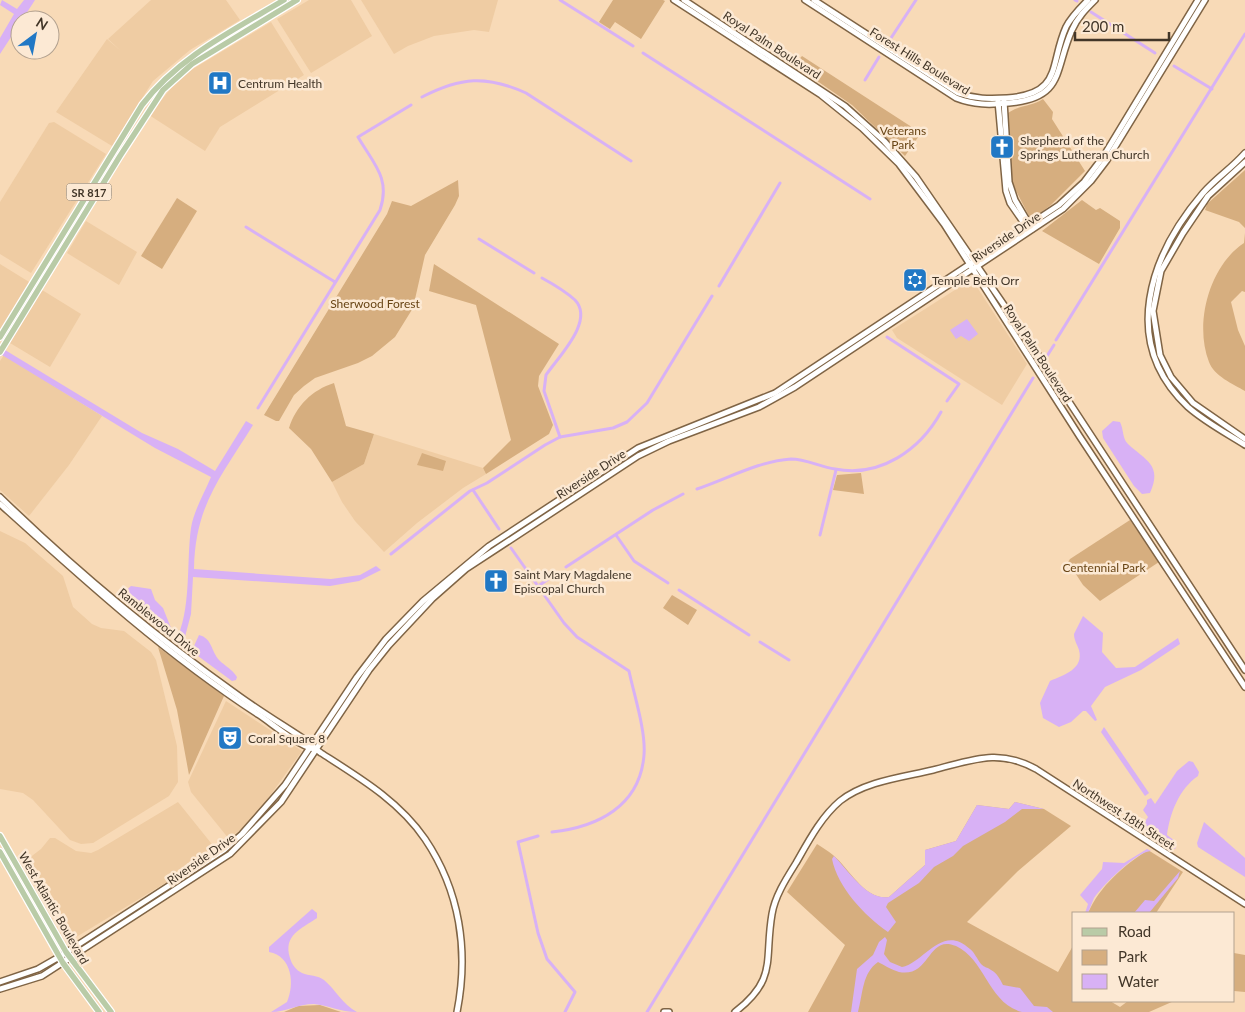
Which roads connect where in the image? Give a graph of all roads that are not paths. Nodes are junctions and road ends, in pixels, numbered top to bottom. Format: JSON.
{"nodes":[{"id":1,"x":284,"y":0,"type":"edge"},
{"id":2,"x":297,"y":0,"type":"edge"},
{"id":3,"x":674,"y":0,"type":"edge"},
{"id":4,"x":684,"y":0,"type":"edge"},
{"id":5,"x":805,"y":0,"type":"edge"},
{"id":6,"x":814,"y":0,"type":"edge"},
{"id":7,"x":1088,"y":0,"type":"edge"},
{"id":8,"x":1095,"y":0,"type":"edge"},
{"id":9,"x":1198,"y":0,"type":"edge"},
{"id":10,"x":1205,"y":0,"type":"edge"},
{"id":11,"x":1084,"y":8,"type":"junction"},
{"id":12,"x":1196,"y":14,"type":"junction"},
{"id":13,"x":1188,"y":17,"type":"junction"},
{"id":14,"x":1189,"y":26,"type":"junction"},
{"id":15,"x":890,"y":52,"type":"junction"},
{"id":16,"x":198,"y":53,"type":"junction"},
{"id":17,"x":182,"y":63,"type":"junction"},
{"id":18,"x":186,"y":69,"type":"junction"},
{"id":19,"x":174,"y":78,"type":"junction"},
{"id":20,"x":795,"y":79,"type":"junction"},
{"id":21,"x":810,"y":81,"type":"junction"},
{"id":22,"x":998,"y":101,"type":"junction"},
{"id":23,"x":1004,"y":101,"type":"junction"},
{"id":24,"x":124,"y":134,"type":"junction"},
{"id":25,"x":113,"y":152,"type":"junction"},
{"id":26,"x":1245,"y":153,"type":"edge"},
{"id":27,"x":120,"y":156,"type":"junction"},
{"id":28,"x":1245,"y":162,"type":"edge"},
{"id":29,"x":110,"y":171,"type":"junction"},
{"id":30,"x":1030,"y":228,"type":"junction"},
{"id":31,"x":974,"y":267,"type":"junction"},
{"id":32,"x":0,"y":337,"type":"edge"},
{"id":33,"x":0,"y":352,"type":"edge"},
{"id":34,"x":1245,"y":439,"type":"edge"},
{"id":35,"x":1245,"y":445,"type":"edge"},
{"id":36,"x":0,"y":497,"type":"edge"},
{"id":37,"x":0,"y":504,"type":"edge"},
{"id":38,"x":170,"y":649,"type":"junction"},
{"id":39,"x":1245,"y":670,"type":"edge"},
{"id":40,"x":1245,"y":688,"type":"edge"},
{"id":41,"x":311,"y":747,"type":"junction"},
{"id":42,"x":316,"y":750,"type":"junction"},
{"id":43,"x":0,"y":836,"type":"edge"},
{"id":44,"x":0,"y":852,"type":"edge"},
{"id":45,"x":1245,"y":904,"type":"edge"},
{"id":46,"x":66,"y":952,"type":"junction"},
{"id":47,"x":59,"y":957,"type":"junction"},
{"id":48,"x":70,"y":958,"type":"junction"},
{"id":49,"x":63,"y":963,"type":"junction"},
{"id":50,"x":0,"y":982,"type":"edge"},
{"id":51,"x":0,"y":989,"type":"edge"},
{"id":52,"x":99,"y":1012,"type":"edge"},
{"id":53,"x":111,"y":1012,"type":"edge"},
{"id":54,"x":457,"y":1012,"type":"edge"},
{"id":55,"x":664,"y":1012,"type":"edge"},
{"id":56,"x":669,"y":1012,"type":"edge"},
{"id":57,"x":734,"y":1012,"type":"edge"}],
"edges":[{"from":1,"to":16,"type":"main road","number":"SR 817"},
{"from":2,"to":18,"type":"main road","number":"SR 817"},
{"from":3,"to":20,"type":"street","name":"Royal Palm Boulevard"},
{"from":4,"to":21,"type":"street","name":"Royal Palm Boulevard"},
{"from":5,"to":15,"type":"street","name":"Forest Hills Boulevard"},
{"from":6,"to":15,"type":"street","name":"Forest Hills Boulevard"},
{"from":7,"to":11,"type":"street","name":"Forest Hills Boulevard"},
{"from":8,"to":11,"type":"street","name":"Forest Hills Boulevard"},
{"from":9,"to":13,"type":"street","name":"Riverside Drive"},
{"from":10,"to":12,"type":"street","name":"Riverside Drive"},
{"from":11,"to":23,"type":"street","name":"Forest Hills Boulevard"},
{"from":12,"to":13,"type":"street"},
{"from":12,"to":14,"type":"street","name":"Riverside Drive"},
{"from":13,"to":14,"type":"street"},
{"from":13,"to":30,"type":"street","name":"Riverside Drive"},
{"from":14,"to":30,"type":"street","name":"Riverside Drive"},
{"from":15,"to":22,"type":"street","name":"Forest Hills Boulevard"},
{"from":16,"to":17,"type":"main road","number":"SR 817"},
{"from":16,"to":18,"type":"main road"},
{"from":17,"to":19,"type":"main road"},
{"from":17,"to":24,"type":"main road","number":"SR 817"},
{"from":18,"to":19,"type":"main road","number":"SR 817"},
{"from":19,"to":27,"type":"main road","number":"SR 817"},
{"from":20,"to":21,"type":"street"},
{"from":20,"to":31,"type":"street","name":"Royal Palm Boulevard"},
{"from":21,"to":31,"type":"street","name":"Royal Palm Boulevard"},
{"from":22,"to":23,"type":"street","name":"Forest Hills Boulevard"},
{"from":22,"to":30,"type":"street"},
{"from":23,"to":30,"type":"street"},
{"from":24,"to":25,"type":"main road","number":"SR 817"},
{"from":24,"to":27,"type":"main road"},
{"from":25,"to":29,"type":"main road"},
{"from":25,"to":32,"type":"main road","number":"SR 817"},
{"from":26,"to":35,"type":"street"},
{"from":27,"to":29,"type":"main road","number":"SR 817"},
{"from":28,"to":34,"type":"street"},
{"from":29,"to":33,"type":"main road","number":"SR 817"},
{"from":30,"to":31,"type":"street","name":"Riverside Drive"},
{"from":31,"to":39,"type":"street","name":"Royal Palm Boulevard"},
{"from":31,"to":40,"type":"street","name":"Royal Palm Boulevard"},
{"from":31,"to":41,"type":"street","name":"Riverside Drive"},
{"from":31,"to":42,"type":"street","name":"Riverside Drive"},
{"from":36,"to":38,"type":"street","name":"Ramblewood Drive"},
{"from":37,"to":38,"type":"street","name":"Ramblewood Drive"},
{"from":38,"to":41,"type":"street","name":"Ramblewood Drive"},
{"from":41,"to":42,"type":"street","name":"Ramblewood Drive"},
{"from":41,"to":46,"type":"street","name":"Riverside Drive"},
{"from":42,"to":48,"type":"street","name":"Riverside Drive"},
{"from":42,"to":54,"type":"street","name":"Ramblewood Drive"},
{"from":43,"to":46,"type":"main road","name":"West Atlantic Boulevard"},
{"from":44,"to":47,"type":"main road","name":"West Atlantic Boulevard"},
{"from":45,"to":57,"type":"street","name":"Northwest 18th Street"},
{"from":46,"to":47,"type":"street","name":"Riverside Drive"},
{"from":46,"to":48,"type":"main road","name":"West Atlantic Boulevard"},
{"from":47,"to":49,"type":"main road","name":"West Atlantic Boulevard"},
{"from":47,"to":50,"type":"street","name":"Riverside Drive"},
{"from":48,"to":49,"type":"street","name":"Riverside Drive"},
{"from":48,"to":53,"type":"main road","name":"West Atlantic Boulevard"},
{"from":49,"to":51,"type":"street","name":"Riverside Drive"},
{"from":49,"to":52,"type":"main road","name":"West Atlantic Boulevard"},
{"from":55,"to":56,"type":"street"}]}
